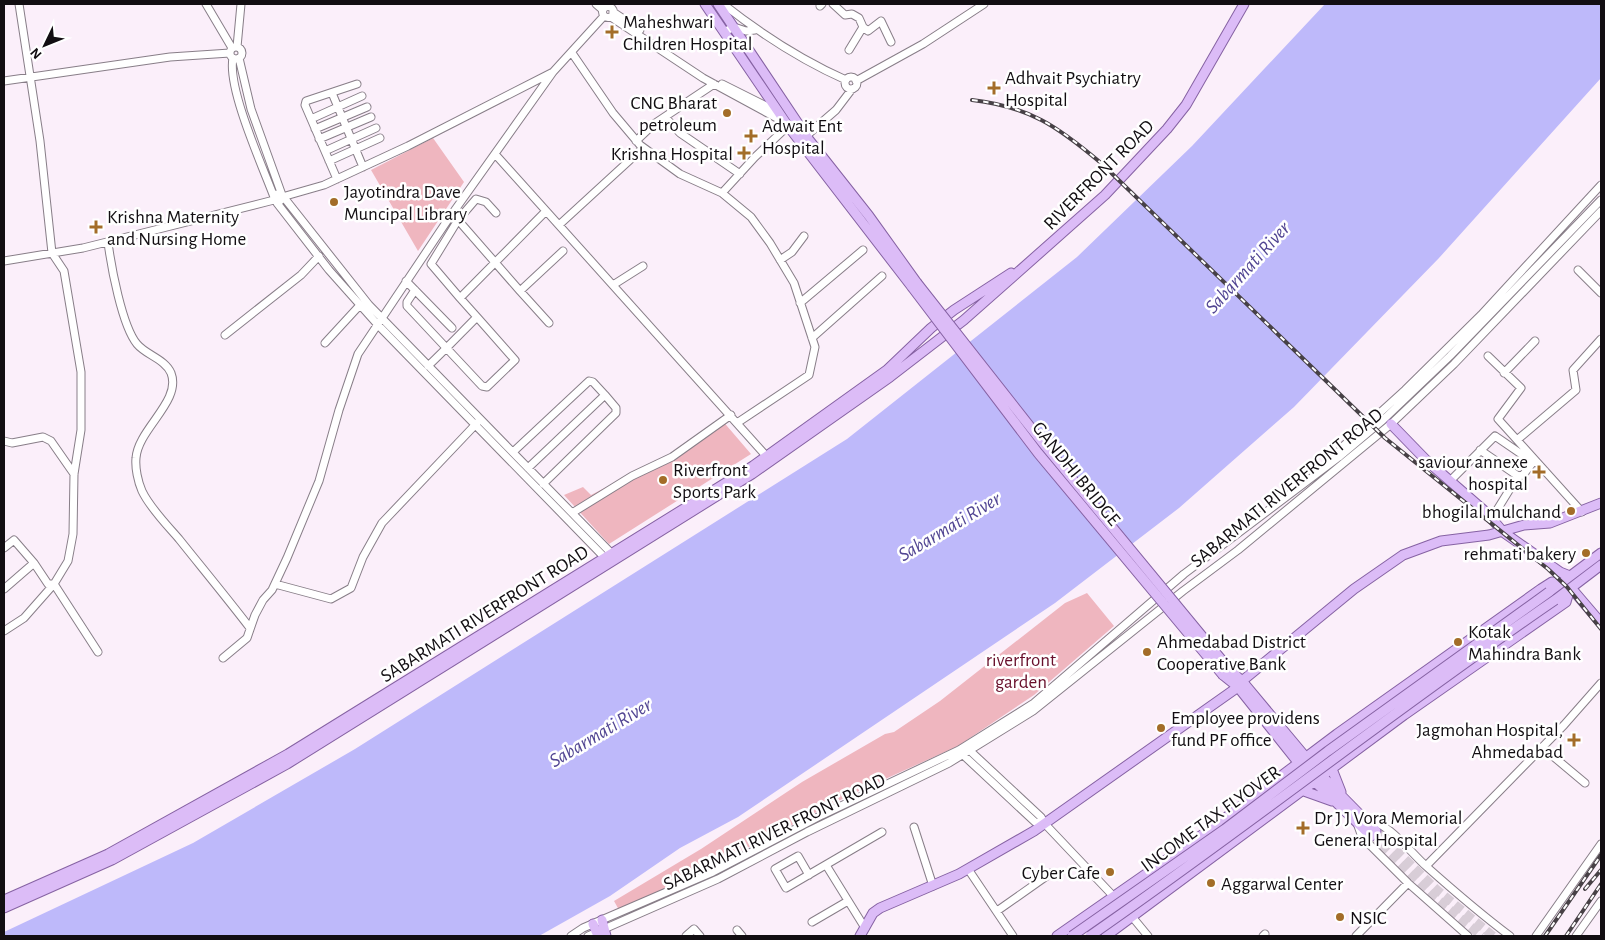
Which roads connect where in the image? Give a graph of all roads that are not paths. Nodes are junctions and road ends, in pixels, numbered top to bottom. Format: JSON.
{"nodes":[{"id":1,"x":19,"y":4,"type":"edge"},
{"id":2,"x":206,"y":4,"type":"edge"},
{"id":3,"x":242,"y":4,"type":"edge"},
{"id":4,"x":596,"y":4,"type":"edge"},
{"id":5,"x":705,"y":4,"type":"edge"},
{"id":6,"x":718,"y":4,"type":"edge"},
{"id":7,"x":723,"y":4,"type":"edge"},
{"id":8,"x":984,"y":4,"type":"edge"},
{"id":9,"x":1238,"y":4,"type":"edge"},
{"id":10,"x":1244,"y":4,"type":"edge"},
{"id":11,"x":836,"y":5,"type":"edge"},
{"id":12,"x":609,"y":10,"type":"edge"},
{"id":13,"x":734,"y":27,"type":"junction"},
{"id":14,"x":863,"y":27,"type":"junction"},
{"id":15,"x":755,"y":30,"type":"junction"},
{"id":16,"x":724,"y":32,"type":"junction"},
{"id":17,"x":891,"y":42,"type":"dead end"},
{"id":18,"x":849,"y":50,"type":"dead end"},
{"id":19,"x":234,"y":53,"type":"junction"},
{"id":20,"x":572,"y":53,"type":"junction"},
{"id":21,"x":553,"y":72,"type":"junction"},
{"id":22,"x":31,"y":77,"type":"junction"},
{"id":23,"x":846,"y":80,"type":"junction"},
{"id":24,"x":4,"y":81,"type":"edge"},
{"id":25,"x":856,"y":81,"type":"junction"},
{"id":26,"x":357,"y":84,"type":"dead end"},
{"id":27,"x":714,"y":84,"type":"junction"},
{"id":28,"x":852,"y":89,"type":"junction"},
{"id":29,"x":332,"y":93,"type":"junction"},
{"id":30,"x":362,"y":96,"type":"dead end"},
{"id":31,"x":338,"y":106,"type":"junction"},
{"id":32,"x":367,"y":107,"type":"dead end"},
{"id":33,"x":778,"y":112,"type":"junction"},
{"id":34,"x":343,"y":117,"type":"junction"},
{"id":35,"x":370,"y":117,"type":"dead end"},
{"id":36,"x":665,"y":117,"type":"junction"},
{"id":37,"x":311,"y":119,"type":"junction"},
{"id":38,"x":786,"y":124,"type":"junction"},
{"id":39,"x":347,"y":127,"type":"junction"},
{"id":40,"x":376,"y":128,"type":"dead end"},
{"id":41,"x":315,"y":129,"type":"junction"},
{"id":42,"x":806,"y":136,"type":"junction"},
{"id":43,"x":380,"y":138,"type":"dead end"},
{"id":44,"x":319,"y":139,"type":"junction"},
{"id":45,"x":351,"y":139,"type":"junction"},
{"id":46,"x":636,"y":140,"type":"junction"},
{"id":47,"x":643,"y":148,"type":"junction"},
{"id":48,"x":355,"y":149,"type":"junction"},
{"id":49,"x":325,"y":151,"type":"junction"},
{"id":50,"x":495,"y":154,"type":"junction"},
{"id":51,"x":329,"y":161,"type":"junction"},
{"id":52,"x":362,"y":167,"type":"junction"},
{"id":53,"x":740,"y":174,"type":"junction"},
{"id":54,"x":337,"y":179,"type":"junction"},
{"id":55,"x":1601,"y":185,"type":"edge"},
{"id":56,"x":722,"y":193,"type":"junction"},
{"id":57,"x":279,"y":198,"type":"junction"},
{"id":58,"x":1601,"y":200,"type":"edge"},
{"id":59,"x":546,"y":210,"type":"junction"},
{"id":60,"x":1601,"y":211,"type":"edge"},
{"id":61,"x":496,"y":213,"type":"dead end"},
{"id":62,"x":458,"y":220,"type":"junction"},
{"id":63,"x":560,"y":225,"type":"junction"},
{"id":64,"x":804,"y":236,"type":"dead end"},
{"id":65,"x":108,"y":242,"type":"junction"},
{"id":66,"x":863,"y":250,"type":"dead end"},
{"id":67,"x":563,"y":251,"type":"dead end"},
{"id":68,"x":52,"y":253,"type":"junction"},
{"id":69,"x":319,"y":256,"type":"junction"},
{"id":70,"x":780,"y":260,"type":"junction"},
{"id":71,"x":4,"y":261,"type":"edge"},
{"id":72,"x":494,"y":262,"type":"junction"},
{"id":73,"x":643,"y":266,"type":"dead end"},
{"id":74,"x":1578,"y":270,"type":"dead end"},
{"id":75,"x":882,"y":276,"type":"dead end"},
{"id":76,"x":406,"y":281,"type":"junction"},
{"id":77,"x":614,"y":285,"type":"junction"},
{"id":78,"x":914,"y":285,"type":"junction"},
{"id":79,"x":415,"y":290,"type":"junction"},
{"id":80,"x":520,"y":291,"type":"junction"},
{"id":81,"x":1601,"y":292,"type":"edge"},
{"id":82,"x":460,"y":298,"type":"junction"},
{"id":83,"x":800,"y":303,"type":"junction"},
{"id":84,"x":360,"y":305,"type":"junction"},
{"id":85,"x":954,"y":310,"type":"joint"},
{"id":86,"x":477,"y":317,"type":"junction"},
{"id":87,"x":382,"y":318,"type":"junction"},
{"id":88,"x":549,"y":323,"type":"dead end"},
{"id":89,"x":378,"y":325,"type":"junction"},
{"id":90,"x":452,"y":328,"type":"dead end"},
{"id":91,"x":225,"y":335,"type":"dead end"},
{"id":92,"x":812,"y":338,"type":"junction"},
{"id":93,"x":1601,"y":338,"type":"edge"},
{"id":94,"x":939,"y":340,"type":"joint"},
{"id":95,"x":1535,"y":342,"type":"dead end"},
{"id":96,"x":325,"y":343,"type":"dead end"},
{"id":97,"x":445,"y":349,"type":"junction"},
{"id":98,"x":1488,"y":356,"type":"dead end"},
{"id":99,"x":428,"y":366,"type":"junction"},
{"id":100,"x":1504,"y":373,"type":"junction"},
{"id":101,"x":605,"y":395,"type":"junction"},
{"id":102,"x":731,"y":415,"type":"junction"},
{"id":103,"x":480,"y":419,"type":"junction"},
{"id":104,"x":737,"y":423,"type":"junction"},
{"id":105,"x":1390,"y":424,"type":"junction"},
{"id":106,"x":474,"y":425,"type":"junction"},
{"id":107,"x":1516,"y":440,"type":"junction"},
{"id":108,"x":4,"y":441,"type":"edge"},
{"id":109,"x":1480,"y":450,"type":"junction"},
{"id":110,"x":513,"y":452,"type":"junction"},
{"id":111,"x":1340,"y":457,"type":"junction"},
{"id":112,"x":769,"y":459,"type":"junction"},
{"id":113,"x":528,"y":468,"type":"junction"},
{"id":114,"x":74,"y":474,"type":"junction"},
{"id":115,"x":1518,"y":476,"type":"junction"},
{"id":116,"x":1450,"y":481,"type":"junction"},
{"id":117,"x":543,"y":484,"type":"junction"},
{"id":118,"x":1601,"y":503,"type":"edge"},
{"id":119,"x":1582,"y":512,"type":"junction"},
{"id":120,"x":572,"y":513,"type":"junction"},
{"id":121,"x":1492,"y":518,"type":"junction"},
{"id":122,"x":1503,"y":532,"type":"junction"},
{"id":123,"x":4,"y":548,"type":"edge"},
{"id":124,"x":1601,"y":553,"type":"edge"},
{"id":125,"x":611,"y":558,"type":"junction"},
{"id":126,"x":34,"y":563,"type":"junction"},
{"id":127,"x":1601,"y":565,"type":"edge"},
{"id":128,"x":1570,"y":576,"type":"junction"},
{"id":129,"x":1561,"y":583,"type":"junction"},
{"id":130,"x":54,"y":584,"type":"junction"},
{"id":131,"x":275,"y":584,"type":"junction"},
{"id":132,"x":4,"y":589,"type":"edge"},
{"id":133,"x":1570,"y":590,"type":"junction"},
{"id":134,"x":1601,"y":622,"type":"edge"},
{"id":135,"x":250,"y":628,"type":"junction"},
{"id":136,"x":4,"y":631,"type":"edge"},
{"id":137,"x":98,"y":652,"type":"dead end"},
{"id":138,"x":224,"y":658,"type":"dead end"},
{"id":139,"x":1601,"y":683,"type":"edge"},
{"id":140,"x":1240,"y":684,"type":"junction"},
{"id":141,"x":1283,"y":737,"type":"junction"},
{"id":142,"x":1542,"y":747,"type":"junction"},
{"id":143,"x":968,"y":748,"type":"junction"},
{"id":144,"x":1318,"y":748,"type":"junction"},
{"id":145,"x":961,"y":753,"type":"junction"},
{"id":146,"x":1302,"y":760,"type":"junction"},
{"id":147,"x":1332,"y":769,"type":"junction"},
{"id":148,"x":1286,"y":772,"type":"junction"},
{"id":149,"x":1319,"y":779,"type":"junction"},
{"id":150,"x":1585,"y":783,"type":"dead end"},
{"id":151,"x":1304,"y":791,"type":"junction"},
{"id":152,"x":1340,"y":801,"type":"junction"},
{"id":153,"x":1361,"y":821,"type":"junction"},
{"id":154,"x":1045,"y":824,"type":"junction"},
{"id":155,"x":914,"y":827,"type":"dead end"},
{"id":156,"x":882,"y":832,"type":"dead end"},
{"id":157,"x":1374,"y":834,"type":"tunnel mouth"},
{"id":158,"x":1601,"y":844,"type":"edge"},
{"id":159,"x":826,"y":865,"type":"junction"},
{"id":160,"x":1426,"y":866,"type":"junction"},
{"id":161,"x":968,"y":868,"type":"junction"},
{"id":162,"x":1051,"y":873,"type":"dead end"},
{"id":163,"x":809,"y":875,"type":"junction"},
{"id":164,"x":1408,"y":883,"type":"junction"},
{"id":165,"x":933,"y":886,"type":"junction"},
{"id":166,"x":1115,"y":898,"type":"junction"},
{"id":167,"x":4,"y":900,"type":"edge"},
{"id":168,"x":848,"y":901,"type":"junction"},
{"id":169,"x":1601,"y":901,"type":"edge"},
{"id":170,"x":4,"y":908,"type":"edge"},
{"id":171,"x":996,"y":911,"type":"junction"},
{"id":172,"x":1133,"y":917,"type":"junction"},
{"id":173,"x":812,"y":922,"type":"dead end"},
{"id":174,"x":598,"y":931,"type":"edge"},
{"id":175,"x":862,"y":932,"type":"edge"},
{"id":176,"x":571,"y":936,"type":"edge"},
{"id":177,"x":686,"y":936,"type":"edge"},
{"id":178,"x":700,"y":936,"type":"edge"},
{"id":179,"x":1013,"y":936,"type":"edge"},
{"id":180,"x":1057,"y":936,"type":"edge"},
{"id":181,"x":1072,"y":936,"type":"edge"},
{"id":182,"x":1090,"y":936,"type":"edge"},
{"id":183,"x":1106,"y":936,"type":"edge"},
{"id":184,"x":1148,"y":936,"type":"edge"},
{"id":185,"x":1356,"y":936,"type":"edge"},
{"id":186,"x":1468,"y":936,"type":"edge"},
{"id":187,"x":1510,"y":936,"type":"edge"},
{"id":188,"x":1536,"y":936,"type":"edge"},
{"id":189,"x":1576,"y":936,"type":"edge"}],
"edges":[{"from":1,"to":22,"type":"street"},
{"from":2,"to":19,"type":"street"},
{"from":3,"to":19,"type":"street"},
{"from":4,"to":12,"type":"street"},
{"from":5,"to":16,"type":"main road"},
{"from":6,"to":13,"type":"main road"},
{"from":7,"to":15,"type":"street"},
{"from":8,"to":25,"type":"street"},
{"from":9,"to":85,"type":"main road","name":"RIVERFRONT ROAD"},
{"from":10,"to":94,"type":"main road","name":"RIVERFRONT ROAD"},
{"from":11,"to":14,"type":"street"},
{"from":12,"to":20,"type":"street"},
{"from":12,"to":27,"type":"street"},
{"from":12,"to":33,"type":"street"},
{"from":13,"to":15,"type":"street"},
{"from":13,"to":16,"type":"street"},
{"from":13,"to":42,"type":"main road"},
{"from":14,"to":17,"type":"street"},
{"from":14,"to":18,"type":"street"},
{"from":15,"to":23,"type":"street"},
{"from":16,"to":33,"type":"main road"},
{"from":19,"to":22,"type":"street"},
{"from":19,"to":57,"type":"street"},
{"from":20,"to":21,"type":"street"},
{"from":20,"to":46,"type":"street"},
{"from":21,"to":50,"type":"street"},
{"from":21,"to":52,"type":"street"},
{"from":22,"to":24,"type":"street"},
{"from":22,"to":68,"type":"street"},
{"from":23,"to":25,"type":"street"},
{"from":23,"to":28,"type":"street"},
{"from":25,"to":28,"type":"street"},
{"from":26,"to":29,"type":"street"},
{"from":27,"to":36,"type":"street"},
{"from":27,"to":38,"type":"street"},
{"from":28,"to":42,"type":"street"},
{"from":29,"to":31,"type":"street"},
{"from":29,"to":37,"type":"street"},
{"from":30,"to":31,"type":"street"},
{"from":31,"to":34,"type":"street"},
{"from":31,"to":37,"type":"street"},
{"from":32,"to":34,"type":"street"},
{"from":33,"to":38,"type":"main road"},
{"from":34,"to":39,"type":"street"},
{"from":34,"to":41,"type":"street"},
{"from":35,"to":39,"type":"street"},
{"from":36,"to":46,"type":"street"},
{"from":36,"to":53,"type":"street"},
{"from":37,"to":41,"type":"street"},
{"from":38,"to":53,"type":"street"},
{"from":38,"to":78,"type":"main road"},
{"from":39,"to":44,"type":"street"},
{"from":39,"to":45,"type":"street"},
{"from":40,"to":45,"type":"street"},
{"from":41,"to":44,"type":"street"},
{"from":42,"to":78,"type":"main road"},
{"from":43,"to":48,"type":"street"},
{"from":44,"to":49,"type":"street"},
{"from":45,"to":48,"type":"street"},
{"from":45,"to":49,"type":"street"},
{"from":46,"to":47,"type":"street"},
{"from":47,"to":56,"type":"street"},
{"from":47,"to":63,"type":"street"},
{"from":48,"to":51,"type":"street"},
{"from":48,"to":52,"type":"street"},
{"from":49,"to":51,"type":"street"},
{"from":50,"to":59,"type":"street"},
{"from":50,"to":76,"type":"street"},
{"from":51,"to":54,"type":"street"},
{"from":52,"to":54,"type":"street"},
{"from":53,"to":56,"type":"street"},
{"from":54,"to":57,"type":"street"},
{"from":55,"to":111,"type":"street"},
{"from":56,"to":70,"type":"street"},
{"from":57,"to":65,"type":"street"},
{"from":57,"to":69,"type":"street"},
{"from":57,"to":87,"type":"street"},
{"from":58,"to":111,"type":"street","name":"SABARMATI RIVERFRONT ROAD"},
{"from":59,"to":63,"type":"street"},
{"from":59,"to":72,"type":"street"},
{"from":60,"to":105,"type":"street","name":"SABARMATI RIVERFRONT ROAD"},
{"from":61,"to":62,"type":"street"},
{"from":62,"to":72,"type":"street"},
{"from":62,"to":82,"type":"street"},
{"from":63,"to":77,"type":"street"},
{"from":64,"to":70,"type":"street"},
{"from":65,"to":68,"type":"street"},
{"from":65,"to":135,"type":"street"},
{"from":66,"to":83,"type":"street"},
{"from":67,"to":80,"type":"street"},
{"from":68,"to":71,"type":"street"},
{"from":68,"to":114,"type":"street"},
{"from":69,"to":84,"type":"street"},
{"from":69,"to":91,"type":"street"},
{"from":70,"to":83,"type":"street"},
{"from":72,"to":80,"type":"street"},
{"from":72,"to":82,"type":"street"},
{"from":73,"to":77,"type":"street"},
{"from":74,"to":81,"type":"street"},
{"from":75,"to":92,"type":"street"},
{"from":76,"to":79,"type":"street"},
{"from":76,"to":87,"type":"street"},
{"from":77,"to":102,"type":"street"},
{"from":78,"to":140,"type":"main road","name":"GANDHI BRIDGE","bridge":true},
{"from":79,"to":90,"type":"street"},
{"from":79,"to":97,"type":"street"},
{"from":80,"to":88,"type":"street"},
{"from":82,"to":86,"type":"street"},
{"from":83,"to":92,"type":"street"},
{"from":84,"to":89,"type":"street"},
{"from":84,"to":96,"type":"street"},
{"from":85,"to":112,"type":"main road","name":"SABARMATI RIVERFRONT ROAD"},
{"from":86,"to":97,"type":"street"},
{"from":86,"to":97,"type":"street"},
{"from":87,"to":89,"type":"street"},
{"from":87,"to":99,"type":"street"},
{"from":89,"to":106,"type":"street"},
{"from":89,"to":131,"type":"street"},
{"from":92,"to":104,"type":"street"},
{"from":93,"to":107,"type":"street"},
{"from":94,"to":112,"type":"main road","name":"SABARMATI RIVERFRONT ROAD"},
{"from":95,"to":100,"type":"street"},
{"from":97,"to":99,"type":"street"},
{"from":98,"to":100,"type":"street"},
{"from":99,"to":103,"type":"street"},
{"from":100,"to":107,"type":"street"},
{"from":101,"to":110,"type":"street"},
{"from":101,"to":113,"type":"street"},
{"from":101,"to":117,"type":"street"},
{"from":102,"to":104,"type":"street"},
{"from":102,"to":120,"type":"street"},
{"from":103,"to":106,"type":"street"},
{"from":103,"to":110,"type":"street"},
{"from":104,"to":112,"type":"street"},
{"from":105,"to":116,"type":"main road"},
{"from":105,"to":143,"type":"street","name":"SABARMATI RIVERFRONT ROAD"},
{"from":106,"to":125,"type":"street"},
{"from":106,"to":131,"type":"street"},
{"from":107,"to":119,"type":"street"},
{"from":108,"to":114,"type":"street"},
{"from":109,"to":115,"type":"street"},
{"from":109,"to":115,"type":"street"},
{"from":109,"to":116,"type":"street"},
{"from":110,"to":113,"type":"street"},
{"from":111,"to":143,"type":"street","name":"SABARMATI RIVERFRONT ROAD"},
{"from":112,"to":125,"type":"main road","name":"SABARMATI RIVERFRONT ROAD"},
{"from":113,"to":117,"type":"street"},
{"from":114,"to":130,"type":"street"},
{"from":115,"to":121,"type":"street"},
{"from":116,"to":121,"type":"main road"},
{"from":117,"to":120,"type":"street"},
{"from":118,"to":119,"type":"main road"},
{"from":119,"to":122,"type":"main road"},
{"from":120,"to":125,"type":"street"},
{"from":121,"to":122,"type":"main road"},
{"from":122,"to":128,"type":"main road"},
{"from":122,"to":140,"type":"main road"},
{"from":123,"to":126,"type":"street"},
{"from":124,"to":128,"type":"main road","name":"INCOME TAX FLYOVER"},
{"from":125,"to":167,"type":"main road","name":"SABARMATI RIVERFRONT ROAD"},
{"from":125,"to":170,"type":"main road","name":"SABARMATI RIVERFRONT ROAD"},
{"from":126,"to":130,"type":"street"},
{"from":126,"to":132,"type":"street"},
{"from":127,"to":133,"type":"main road"},
{"from":128,"to":129,"type":"main road","name":"INCOME TAX FLYOVER"},
{"from":129,"to":144,"type":"main road"},
{"from":129,"to":181,"type":"main road","name":"INCOME TAX FLYOVER","bridge":true},
{"from":130,"to":136,"type":"street"},
{"from":130,"to":137,"type":"street"},
{"from":131,"to":135,"type":"street"},
{"from":133,"to":134,"type":"main road"},
{"from":133,"to":147,"type":"main road"},
{"from":133,"to":182,"type":"main road","name":"INCOME TAX FLYOVER","bridge":true},
{"from":135,"to":138,"type":"street"},
{"from":139,"to":142,"type":"street"},
{"from":140,"to":141,"type":"main road","name":"GANDHI BRIDGE"},
{"from":140,"to":154,"type":"main road"},
{"from":141,"to":144,"type":"main road"},
{"from":141,"to":146,"type":"main road","name":"GANDHI BRIDGE"},
{"from":141,"to":148,"type":"main road"},
{"from":142,"to":150,"type":"street"},
{"from":142,"to":160,"type":"street"},
{"from":143,"to":145,"type":"street","name":"SABARMATI RIVERFRONT ROAD"},
{"from":143,"to":154,"type":"street"},
{"from":144,"to":146,"type":"main road"},
{"from":145,"to":154,"type":"street"},
{"from":145,"to":174,"type":"street","name":"SABARMATI RIVERFRONT ROAD"},
{"from":146,"to":148,"type":"main road"},
{"from":146,"to":149,"type":"main road"},
{"from":146,"to":149,"type":"main road"},
{"from":147,"to":149,"type":"main road"},
{"from":147,"to":152,"type":"main road"},
{"from":148,"to":166,"type":"main road"},
{"from":149,"to":151,"type":"main road"},
{"from":149,"to":152,"type":"main road"},
{"from":151,"to":152,"type":"main road"},
{"from":151,"to":172,"type":"main road"},
{"from":152,"to":153,"type":"main road"},
{"from":153,"to":157,"type":"main road"},
{"from":153,"to":160,"type":"street"},
{"from":153,"to":164,"type":"street"},
{"from":154,"to":161,"type":"main road"},
{"from":154,"to":166,"type":"street"},
{"from":155,"to":165,"type":"street"},
{"from":156,"to":159,"type":"street"},
{"from":158,"to":188,"type":"street"},
{"from":159,"to":163,"type":"street"},
{"from":159,"to":168,"type":"street"},
{"from":160,"to":187,"type":"street"},
{"from":161,"to":165,"type":"main road"},
{"from":161,"to":171,"type":"street"},
{"from":162,"to":171,"type":"street"},
{"from":163,"to":163,"type":"street"},
{"from":164,"to":185,"type":"street"},
{"from":164,"to":186,"type":"street"},
{"from":165,"to":175,"type":"main road"},
{"from":166,"to":172,"type":"street"},
{"from":166,"to":180,"type":"main road"},
{"from":168,"to":173,"type":"street"},
{"from":168,"to":175,"type":"street"},
{"from":169,"to":189,"type":"street"},
{"from":171,"to":179,"type":"street"},
{"from":172,"to":183,"type":"main road"},
{"from":172,"to":184,"type":"street"},
{"from":174,"to":176,"type":"street","name":"SABARMATI RIVERFRONT ROAD"},
{"from":177,"to":178,"type":"street"}]}
